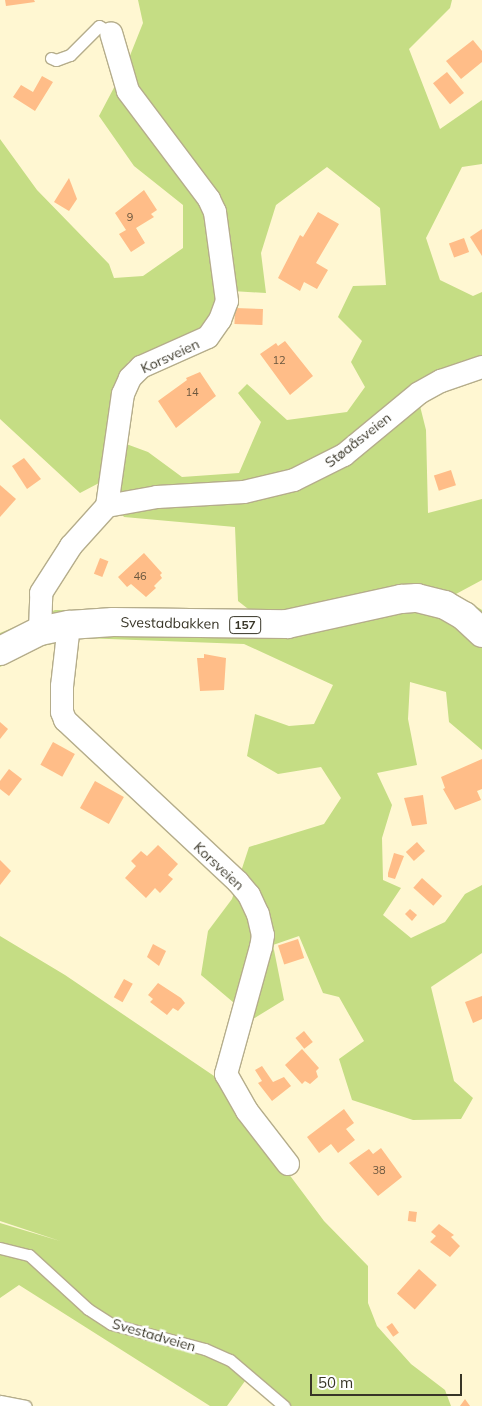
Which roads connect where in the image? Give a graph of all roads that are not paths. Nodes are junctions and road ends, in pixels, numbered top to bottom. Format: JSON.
{"nodes":[{"id":1,"x":111,"y":33,"type":"joint"},
{"id":2,"x":51,"y":58,"type":"dead end"},
{"id":3,"x":482,"y":367,"type":"edge"},
{"id":4,"x":107,"y":506,"type":"junction"},
{"id":5,"x":69,"y":625,"type":"junction"},
{"id":6,"x":40,"y":631,"type":"junction"},
{"id":7,"x":482,"y":633,"type":"edge"},
{"id":8,"x":0,"y":651,"type":"edge"},
{"id":9,"x":288,"y":1164,"type":"dead end"},
{"id":10,"x":0,"y":1248,"type":"edge"},
{"id":11,"x":0,"y":1401,"type":"edge"},
{"id":12,"x":26,"y":1406,"type":"edge"},
{"id":13,"x":284,"y":1406,"type":"edge"}],
"edges":[{"from":1,"to":2,"type":"lane"},
{"from":1,"to":4,"type":"street","name":"Korsveien"},
{"from":3,"to":4,"type":"street","name":"Støaåsveien"},
{"from":4,"to":6,"type":"street"},
{"from":5,"to":6,"type":"main road","name":"Svestadbakken","number":"157"},
{"from":5,"to":7,"type":"main road","name":"Svestadbakken","number":"157"},
{"from":5,"to":9,"type":"street","name":"Korsveien"},
{"from":6,"to":8,"type":"main road","name":"Svestadbakken","number":"157"},
{"from":10,"to":13,"type":"lane","name":"Svestadveien"},
{"from":11,"to":12,"type":"lane"}]}
